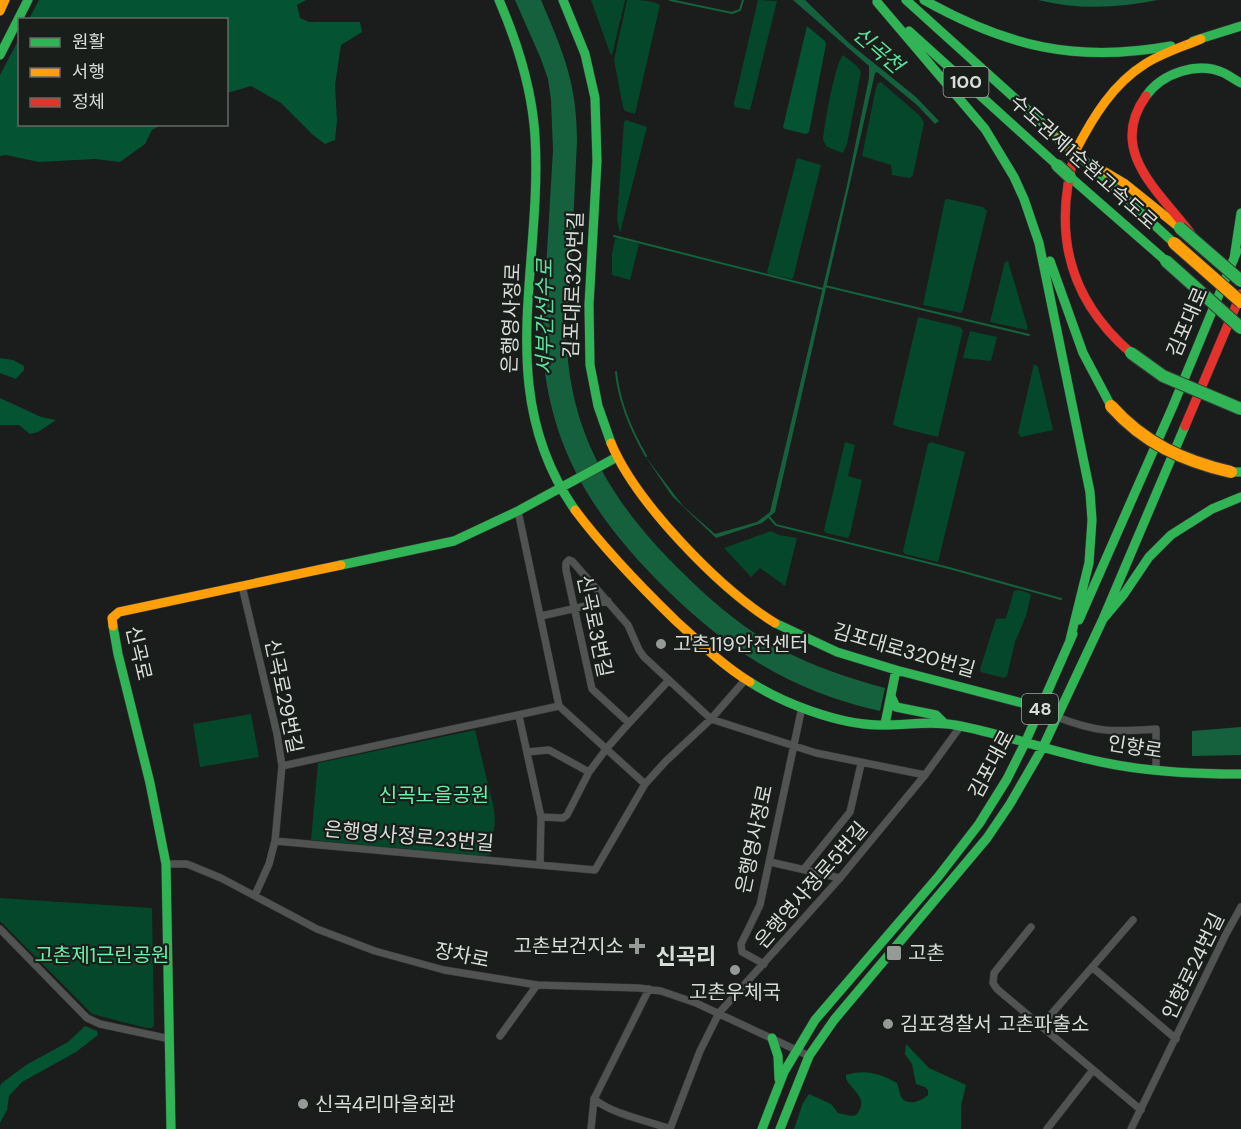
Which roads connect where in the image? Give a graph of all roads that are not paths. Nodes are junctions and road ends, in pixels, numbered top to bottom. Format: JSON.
{"nodes":[{"id":1,"x":5,"y":0,"type":"edge"},
{"id":2,"x":28,"y":0,"type":"edge"},
{"id":3,"x":499,"y":0,"type":"edge"},
{"id":4,"x":563,"y":0,"type":"edge"},
{"id":5,"x":906,"y":0,"type":"edge"},
{"id":6,"x":924,"y":0,"type":"edge"},
{"id":7,"x":876,"y":1,"type":"edge"},
{"id":8,"x":0,"y":11,"type":"edge"},
{"id":9,"x":19,"y":18,"type":"edge"},
{"id":10,"x":18,"y":20,"type":"edge"},
{"id":11,"x":1241,"y":26,"type":"edge"},
{"id":12,"x":1201,"y":39,"type":"junction"},
{"id":13,"x":0,"y":55,"type":"edge"},
{"id":14,"x":1241,"y":83,"type":"edge"},
{"id":15,"x":1076,"y":153,"type":"junction"},
{"id":16,"x":1024,"y":199,"type":"junction"},
{"id":17,"x":1241,"y":213,"type":"edge"},
{"id":18,"x":1181,"y":224,"type":"junction"},
{"id":19,"x":1241,"y":243,"type":"edge"},
{"id":20,"x":1234,"y":259,"type":"junction"},
{"id":21,"x":1241,"y":281,"type":"edge"},
{"id":22,"x":1241,"y":294,"type":"edge"},
{"id":23,"x":1241,"y":302,"type":"edge"},
{"id":24,"x":1241,"y":328,"type":"edge"},
{"id":25,"x":1241,"y":409,"type":"edge"},
{"id":26,"x":613,"y":459,"type":"junction"},
{"id":27,"x":1236,"y":472,"type":"edge"},
{"id":28,"x":565,"y":485,"type":"junction"},
{"id":29,"x":1241,"y":497,"type":"edge"},
{"id":30,"x":518,"y":511,"type":"junction"},
{"id":31,"x":242,"y":586,"type":"junction"},
{"id":32,"x":608,"y":600,"type":"junction"},
{"id":33,"x":575,"y":608,"type":"junction"},
{"id":34,"x":541,"y":615,"type":"junction"},
{"id":35,"x":1103,"y":619,"type":"junction"},
{"id":36,"x":1070,"y":640,"type":"junction"},
{"id":37,"x":896,"y":670,"type":"junction"},
{"id":38,"x":669,"y":680,"type":"junction"},
{"id":39,"x":745,"y":680,"type":"junction"},
{"id":40,"x":891,"y":696,"type":"junction"},
{"id":41,"x":559,"y":706,"type":"junction"},
{"id":42,"x":802,"y":706,"type":"junction"},
{"id":43,"x":1041,"y":708,"type":"junction"},
{"id":44,"x":519,"y":716,"type":"junction"},
{"id":45,"x":1057,"y":717,"type":"junction"},
{"id":46,"x":711,"y":719,"type":"junction"},
{"id":47,"x":629,"y":723,"type":"junction"},
{"id":48,"x":945,"y":723,"type":"junction"},
{"id":49,"x":885,"y":724,"type":"junction"},
{"id":50,"x":960,"y":727,"type":"junction"},
{"id":51,"x":1025,"y":743,"type":"junction"},
{"id":52,"x":793,"y":747,"type":"junction"},
{"id":53,"x":1043,"y":747,"type":"junction"},
{"id":54,"x":607,"y":748,"type":"junction"},
{"id":55,"x":527,"y":752,"type":"junction"},
{"id":56,"x":861,"y":764,"type":"junction"},
{"id":57,"x":282,"y":766,"type":"junction"},
{"id":58,"x":1156,"y":770,"type":"junction"},
{"id":59,"x":589,"y":772,"type":"junction"},
{"id":60,"x":1241,"y":774,"type":"edge"},
{"id":61,"x":925,"y":776,"type":"junction"},
{"id":62,"x":645,"y":784,"type":"junction"},
{"id":63,"x":541,"y":817,"type":"junction"},
{"id":64,"x":275,"y":841,"type":"junction"},
{"id":65,"x":770,"y":862,"type":"junction"},
{"id":66,"x":166,"y":864,"type":"junction"},
{"id":67,"x":540,"y":865,"type":"junction"},
{"id":68,"x":804,"y":869,"type":"junction"},
{"id":69,"x":840,"y":878,"type":"junction"},
{"id":70,"x":255,"y":895,"type":"junction"},
{"id":71,"x":1241,"y":907,"type":"edge"},
{"id":72,"x":1133,"y":920,"type":"dead end"},
{"id":73,"x":1031,"y":927,"type":"dead end"},
{"id":74,"x":0,"y":929,"type":"edge"},
{"id":75,"x":764,"y":964,"type":"junction"},
{"id":76,"x":1092,"y":968,"type":"junction"},
{"id":77,"x":537,"y":985,"type":"junction"},
{"id":78,"x":649,"y":989,"type":"junction"},
{"id":79,"x":718,"y":1013,"type":"junction"},
{"id":80,"x":1041,"y":1026,"type":"junction"},
{"id":81,"x":501,"y":1036,"type":"dead end"},
{"id":82,"x":772,"y":1038,"type":"junction"},
{"id":83,"x":170,"y":1039,"type":"junction"},
{"id":84,"x":1176,"y":1039,"type":"junction"},
{"id":85,"x":795,"y":1050,"type":"junction"},
{"id":86,"x":809,"y":1056,"type":"junction"},
{"id":87,"x":1093,"y":1070,"type":"junction"},
{"id":88,"x":779,"y":1080,"type":"junction"},
{"id":89,"x":594,"y":1099,"type":"junction"},
{"id":90,"x":1141,"y":1110,"type":"junction"},
{"id":91,"x":171,"y":1129,"type":"edge"},
{"id":92,"x":591,"y":1129,"type":"edge"},
{"id":93,"x":670,"y":1129,"type":"edge"},
{"id":94,"x":762,"y":1129,"type":"edge"},
{"id":95,"x":780,"y":1129,"type":"edge"},
{"id":96,"x":1047,"y":1129,"type":"edge"},
{"id":97,"x":1132,"y":1129,"type":"edge"}],
"edges":[{"from":1,"to":8,"type":"main road"},
{"from":2,"to":9,"type":"main road"},
{"from":3,"to":28,"type":"main road","name":"은행영사정로"},
{"from":4,"to":26,"type":"main road","name":"김포대로320번길"},
{"from":5,"to":15,"type":"main road","name":"수도권제1순환고속도로","number":"100","bridge":true},
{"from":6,"to":12,"type":"main road"},
{"from":7,"to":16,"type":"main road"},
{"from":7,"to":24,"type":"main road","name":"수도권제1순환고속도로","number":"100","bridge":true},
{"from":10,"to":13,"type":"main road"},
{"from":11,"to":12,"type":"main road"},
{"from":12,"to":25,"type":"main road","bridge":true},
{"from":14,"to":18,"type":"main road"},
{"from":15,"to":18,"type":"main road"},
{"from":15,"to":23,"type":"main road","name":"수도권제1순환고속도로","number":"100","bridge":true},
{"from":16,"to":27,"type":"main road","bridge":true},
{"from":16,"to":36,"type":"main road"},
{"from":17,"to":20,"type":"main road"},
{"from":18,"to":21,"type":"main road","bridge":true},
{"from":19,"to":20,"type":"main road","name":"김포대로","number":"48"},
{"from":20,"to":36,"type":"main road","name":"김포대로","number":"48"},
{"from":22,"to":35,"type":"main road","name":"김포대로","number":"48"},
{"from":26,"to":28,"type":"main road","name":"신곡로"},
{"from":26,"to":37,"type":"main road","name":"김포대로320번길"},
{"from":28,"to":30,"type":"main road","name":"신곡로"},
{"from":28,"to":39,"type":"main road","name":"은행영사정로"},
{"from":29,"to":35,"type":"main road"},
{"from":30,"to":31,"type":"main road","name":"신곡로"},
{"from":30,"to":34,"type":"street"},
{"from":31,"to":57,"type":"street","name":"신곡로29번길"},
{"from":31,"to":66,"type":"main road","name":"신곡로"},
{"from":32,"to":33,"type":"street"},
{"from":32,"to":33,"type":"street","name":"신곡로3번길"},
{"from":32,"to":38,"type":"street","name":"신곡로3번길"},
{"from":33,"to":34,"type":"street"},
{"from":33,"to":47,"type":"street","name":"신곡로3번길"},
{"from":34,"to":41,"type":"street"},
{"from":35,"to":45,"type":"main road","name":"김포대로","number":"48"},
{"from":36,"to":43,"type":"main road","name":"김포대로","number":"48"},
{"from":37,"to":40,"type":"main road"},
{"from":37,"to":43,"type":"main road","name":"김포대로320번길"},
{"from":38,"to":46,"type":"street","name":"신곡로3번길"},
{"from":38,"to":47,"type":"street"},
{"from":39,"to":42,"type":"main road","name":"은행영사정로"},
{"from":39,"to":46,"type":"street","name":"은행영사정로23번길"},
{"from":40,"to":48,"type":"main road"},
{"from":40,"to":49,"type":"main road"},
{"from":41,"to":44,"type":"street"},
{"from":41,"to":54,"type":"street"},
{"from":42,"to":49,"type":"main road","name":"은행영사정로"},
{"from":42,"to":52,"type":"street","name":"은행영사정로"},
{"from":43,"to":51,"type":"main road","name":"김포대로","number":"48"},
{"from":44,"to":55,"type":"street"},
{"from":44,"to":57,"type":"street"},
{"from":45,"to":53,"type":"main road","name":"김포대로","number":"48"},
{"from":45,"to":58,"type":"street"},
{"from":46,"to":52,"type":"street"},
{"from":46,"to":62,"type":"street","name":"은행영사정로23번길"},
{"from":47,"to":54,"type":"street"},
{"from":48,"to":49,"type":"main road","name":"은행영사정로"},
{"from":48,"to":50,"type":"main road","name":"은행영사정로"},
{"from":50,"to":51,"type":"main road","name":"은행영사정로"},
{"from":50,"to":61,"type":"street","name":"은행영사정로5번길"},
{"from":51,"to":53,"type":"main road","name":"인향로"},
{"from":51,"to":85,"type":"main road","name":"김포대로","number":"48"},
{"from":52,"to":56,"type":"street"},
{"from":52,"to":65,"type":"street","name":"은행영사정로"},
{"from":53,"to":58,"type":"main road","name":"인향로"},
{"from":53,"to":86,"type":"main road","name":"김포대로","number":"48"},
{"from":54,"to":59,"type":"street"},
{"from":54,"to":62,"type":"street"},
{"from":55,"to":59,"type":"street"},
{"from":55,"to":63,"type":"street"},
{"from":56,"to":61,"type":"street"},
{"from":56,"to":68,"type":"street","name":"은행영사정로5번길"},
{"from":57,"to":64,"type":"street","name":"신곡로29번길"},
{"from":58,"to":60,"type":"main road","name":"인향로"},
{"from":59,"to":63,"type":"street"},
{"from":61,"to":69,"type":"street","name":"은행영사정로5번길"},
{"from":62,"to":67,"type":"street","name":"은행영사정로23번길"},
{"from":63,"to":67,"type":"street"},
{"from":64,"to":67,"type":"street","name":"은행영사정로23번길"},
{"from":64,"to":70,"type":"street","name":"신곡로29번길"},
{"from":65,"to":68,"type":"street"},
{"from":65,"to":75,"type":"street","name":"은행영사정로"},
{"from":66,"to":70,"type":"street"},
{"from":66,"to":83,"type":"main road","name":"신곡로"},
{"from":68,"to":69,"type":"street"},
{"from":69,"to":75,"type":"street","name":"은행영사정로5번길"},
{"from":70,"to":77,"type":"street","name":"장차로"},
{"from":71,"to":84,"type":"street","name":"인향로24번길"},
{"from":72,"to":76,"type":"street"},
{"from":73,"to":80,"type":"street"},
{"from":74,"to":83,"type":"street"},
{"from":75,"to":79,"type":"street","name":"은행영사정로5번길"},
{"from":76,"to":80,"type":"street"},
{"from":76,"to":84,"type":"street","name":"인향로24번길"},
{"from":77,"to":78,"type":"street","name":"장차로"},
{"from":77,"to":81,"type":"street"},
{"from":78,"to":79,"type":"street","name":"장차로"},
{"from":78,"to":89,"type":"street"},
{"from":79,"to":82,"type":"street","name":"장차로"},
{"from":79,"to":93,"type":"street","name":"은행영사정로5번길"},
{"from":80,"to":87,"type":"street"},
{"from":82,"to":85,"type":"street","name":"장차로"},
{"from":82,"to":88,"type":"main road"},
{"from":83,"to":91,"type":"main road","name":"신곡로"},
{"from":84,"to":90,"type":"street","name":"인향로24번길"},
{"from":85,"to":86,"type":"street","name":"장차로"},
{"from":85,"to":88,"type":"main road","name":"김포대로","number":"48"},
{"from":86,"to":95,"type":"main road","name":"김포대로","number":"48"},
{"from":87,"to":90,"type":"street"},
{"from":87,"to":96,"type":"street"},
{"from":88,"to":94,"type":"main road","name":"김포대로","number":"48"},
{"from":89,"to":92,"type":"street"},
{"from":89,"to":93,"type":"street"},
{"from":90,"to":97,"type":"street","name":"인향로24번길"}]}
